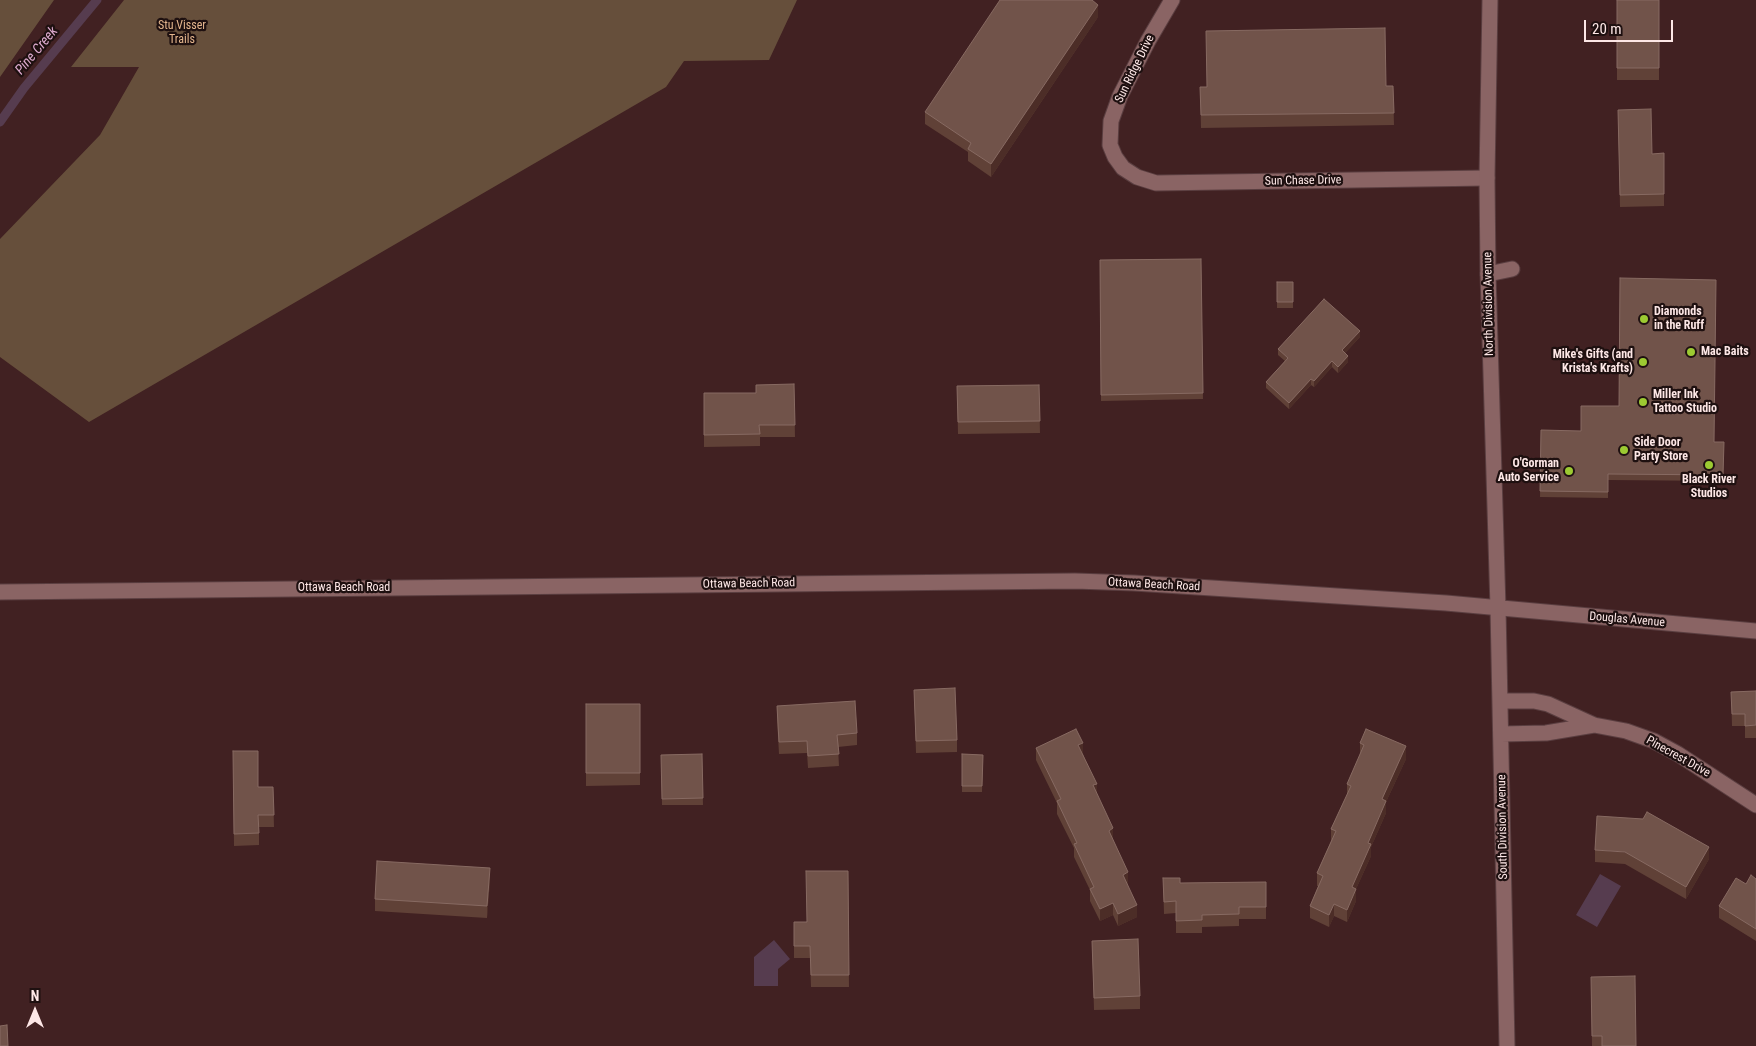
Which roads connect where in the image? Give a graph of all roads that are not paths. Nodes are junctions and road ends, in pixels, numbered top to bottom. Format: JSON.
{"nodes":[{"id":1,"x":1172,"y":0,"type":"edge"},
{"id":2,"x":1490,"y":0,"type":"edge"},
{"id":3,"x":1123,"y":168,"type":"joint"},
{"id":4,"x":1487,"y":178,"type":"junction"},
{"id":5,"x":1512,"y":269,"type":"dead end"},
{"id":6,"x":1488,"y":274,"type":"junction"},
{"id":7,"x":0,"y":592,"type":"edge"},
{"id":8,"x":1498,"y":608,"type":"junction"},
{"id":9,"x":1756,"y":631,"type":"edge"},
{"id":10,"x":1500,"y":701,"type":"junction"},
{"id":11,"x":1594,"y":725,"type":"junction"},
{"id":12,"x":1501,"y":734,"type":"junction"},
{"id":13,"x":1756,"y":805,"type":"edge"},
{"id":14,"x":1507,"y":1046,"type":"edge"}],
"edges":[{"from":1,"to":3,"type":"street","name":"Sun Ridge Drive"},
{"from":2,"to":4,"type":"street","name":"North Division Avenue"},
{"from":3,"to":4,"type":"street","name":"Sun Chase Drive"},
{"from":4,"to":6,"type":"street","name":"North Division Avenue"},
{"from":5,"to":6,"type":"street"},
{"from":6,"to":8,"type":"street","name":"North Division Avenue"},
{"from":7,"to":8,"type":"street","name":"Ottawa Beach Road"},
{"from":8,"to":9,"type":"street","name":"Douglas Avenue"},
{"from":8,"to":10,"type":"street","name":"South Division Avenue"},
{"from":10,"to":11,"type":"street","name":"Pinecrest Drive"},
{"from":10,"to":12,"type":"street","name":"South Division Avenue"},
{"from":11,"to":12,"type":"street","name":"Pinecrest Drive"},
{"from":11,"to":13,"type":"street","name":"Pinecrest Drive"},
{"from":12,"to":14,"type":"street","name":"South Division Avenue"}]}
